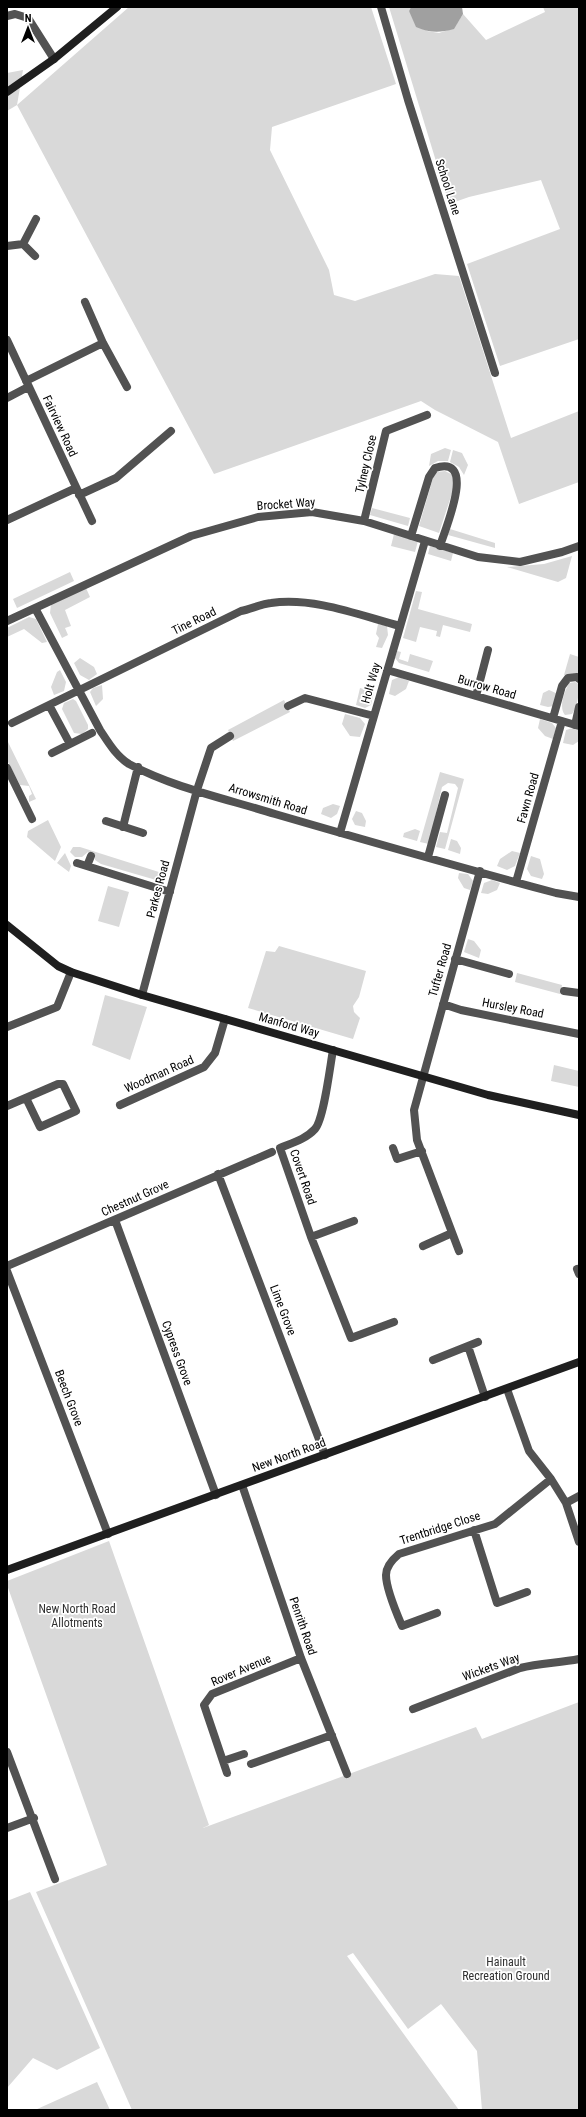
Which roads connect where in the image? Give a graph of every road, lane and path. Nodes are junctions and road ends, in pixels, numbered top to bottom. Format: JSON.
{"nodes":[{"id":1,"x":117,"y":7,"type":"edge"},
{"id":2,"x":382,"y":7,"type":"edge"},
{"id":3,"x":7,"y":16,"type":"edge"},
{"id":4,"x":54,"y":59,"type":"junction"},
{"id":5,"x":7,"y":92,"type":"edge"},
{"id":6,"x":36,"y":219,"type":"dead end"},
{"id":7,"x":23,"y":244,"type":"junction"},
{"id":8,"x":7,"y":246,"type":"edge"},
{"id":9,"x":35,"y":256,"type":"dead end"},
{"id":10,"x":85,"y":302,"type":"dead end"},
{"id":11,"x":7,"y":340,"type":"edge"},
{"id":12,"x":103,"y":343,"type":"junction"},
{"id":13,"x":494,"y":373,"type":"dead end"},
{"id":14,"x":27,"y":384,"type":"junction"},
{"id":15,"x":127,"y":387,"type":"dead end"},
{"id":16,"x":7,"y":398,"type":"edge"},
{"id":17,"x":427,"y":415,"type":"dead end"},
{"id":18,"x":171,"y":431,"type":"dead end"},
{"id":19,"x":78,"y":492,"type":"junction"},
{"id":20,"x":7,"y":520,"type":"edge"},
{"id":21,"x":92,"y":521,"type":"dead end"},
{"id":22,"x":364,"y":522,"type":"junction"},
{"id":23,"x":411,"y":536,"type":"junction"},
{"id":24,"x":425,"y":541,"type":"junction"},
{"id":25,"x":440,"y":546,"type":"junction"},
{"id":26,"x":579,"y":546,"type":"edge"},
{"id":27,"x":35,"y":608,"type":"junction"},
{"id":28,"x":7,"y":621,"type":"edge"},
{"id":29,"x":400,"y":626,"type":"junction"},
{"id":30,"x":488,"y":650,"type":"dead end"},
{"id":31,"x":387,"y":670,"type":"junction"},
{"id":32,"x":579,"y":679,"type":"edge"},
{"id":33,"x":78,"y":691,"type":"junction"},
{"id":34,"x":476,"y":696,"type":"junction"},
{"id":35,"x":49,"y":705,"type":"junction"},
{"id":36,"x":288,"y":706,"type":"dead end"},
{"id":37,"x":579,"y":707,"type":"edge"},
{"id":38,"x":374,"y":716,"type":"junction"},
{"id":39,"x":553,"y":718,"type":"junction"},
{"id":40,"x":562,"y":721,"type":"junction"},
{"id":41,"x":12,"y":724,"type":"dead end"},
{"id":42,"x":577,"y":726,"type":"edge"},
{"id":43,"x":92,"y":734,"type":"dead end"},
{"id":44,"x":230,"y":736,"type":"dead end"},
{"id":45,"x":70,"y":744,"type":"junction"},
{"id":46,"x":52,"y":753,"type":"dead end"},
{"id":47,"x":7,"y":768,"type":"edge"},
{"id":48,"x":138,"y":768,"type":"junction"},
{"id":49,"x":197,"y":790,"type":"junction"},
{"id":50,"x":445,"y":795,"type":"dead end"},
{"id":51,"x":32,"y":819,"type":"dead end"},
{"id":52,"x":106,"y":821,"type":"dead end"},
{"id":53,"x":123,"y":827,"type":"junction"},
{"id":54,"x":143,"y":833,"type":"dead end"},
{"id":55,"x":340,"y":833,"type":"junction"},
{"id":56,"x":91,"y":856,"type":"dead end"},
{"id":57,"x":428,"y":857,"type":"junction"},
{"id":58,"x":77,"y":863,"type":"dead end"},
{"id":59,"x":88,"y":866,"type":"junction"},
{"id":60,"x":480,"y":871,"type":"junction"},
{"id":61,"x":516,"y":882,"type":"junction"},
{"id":62,"x":170,"y":892,"type":"junction"},
{"id":63,"x":579,"y":896,"type":"edge"},
{"id":64,"x":7,"y":925,"type":"edge"},
{"id":65,"x":455,"y":959,"type":"junction"},
{"id":66,"x":71,"y":972,"type":"junction"},
{"id":67,"x":509,"y":974,"type":"dead end"},
{"id":68,"x":564,"y":991,"type":"dead end"},
{"id":69,"x":579,"y":993,"type":"edge"},
{"id":70,"x":142,"y":995,"type":"junction"},
{"id":71,"x":443,"y":1004,"type":"junction"},
{"id":72,"x":226,"y":1019,"type":"junction"},
{"id":73,"x":7,"y":1027,"type":"edge"},
{"id":74,"x":579,"y":1034,"type":"edge"},
{"id":75,"x":333,"y":1050,"type":"junction"},
{"id":76,"x":422,"y":1076,"type":"junction"},
{"id":77,"x":26,"y":1098,"type":"junction"},
{"id":78,"x":120,"y":1105,"type":"dead end"},
{"id":79,"x":7,"y":1106,"type":"edge"},
{"id":80,"x":579,"y":1115,"type":"edge"},
{"id":81,"x":393,"y":1148,"type":"dead end"},
{"id":82,"x":422,"y":1151,"type":"junction"},
{"id":83,"x":272,"y":1152,"type":"dead end"},
{"id":84,"x":218,"y":1174,"type":"junction"},
{"id":85,"x":115,"y":1220,"type":"junction"},
{"id":86,"x":354,"y":1221,"type":"dead end"},
{"id":87,"x":452,"y":1233,"type":"junction"},
{"id":88,"x":311,"y":1237,"type":"junction"},
{"id":89,"x":423,"y":1246,"type":"dead end"},
{"id":90,"x":459,"y":1251,"type":"dead end"},
{"id":91,"x":7,"y":1266,"type":"edge"},
{"id":92,"x":7,"y":1271,"type":"edge"},
{"id":93,"x":394,"y":1322,"type":"dead end"},
{"id":94,"x":478,"y":1342,"type":"dead end"},
{"id":95,"x":468,"y":1346,"type":"junction"},
{"id":96,"x":433,"y":1360,"type":"dead end"},
{"id":97,"x":579,"y":1362,"type":"edge"},
{"id":98,"x":507,"y":1389,"type":"junction"},
{"id":99,"x":485,"y":1397,"type":"junction"},
{"id":100,"x":325,"y":1455,"type":"junction"},
{"id":101,"x":551,"y":1479,"type":"junction"},
{"id":102,"x":242,"y":1485,"type":"junction"},
{"id":103,"x":216,"y":1494,"type":"junction"},
{"id":104,"x":579,"y":1496,"type":"edge"},
{"id":105,"x":566,"y":1503,"type":"junction"},
{"id":106,"x":474,"y":1530,"type":"junction"},
{"id":107,"x":108,"y":1534,"type":"junction"},
{"id":108,"x":579,"y":1542,"type":"edge"},
{"id":109,"x":7,"y":1570,"type":"edge"},
{"id":110,"x":527,"y":1592,"type":"dead end"},
{"id":111,"x":437,"y":1613,"type":"dead end"},
{"id":112,"x":301,"y":1658,"type":"junction"},
{"id":113,"x":579,"y":1659,"type":"edge"},
{"id":114,"x":413,"y":1710,"type":"dead end"},
{"id":115,"x":332,"y":1735,"type":"junction"},
{"id":116,"x":7,"y":1752,"type":"edge"},
{"id":117,"x":244,"y":1754,"type":"dead end"},
{"id":118,"x":223,"y":1761,"type":"junction"},
{"id":119,"x":251,"y":1764,"type":"dead end"},
{"id":120,"x":227,"y":1773,"type":"dead end"},
{"id":121,"x":347,"y":1774,"type":"dead end"},
{"id":122,"x":34,"y":1818,"type":"junction"},
{"id":123,"x":7,"y":1828,"type":"edge"},
{"id":124,"x":55,"y":1879,"type":"dead end"}],
"edges":[{"from":1,"to":4,"type":"street"},
{"from":2,"to":13,"type":"street","name":"School Lane"},
{"from":3,"to":4,"type":"street"},
{"from":4,"to":5,"type":"street"},
{"from":6,"to":7,"type":"street"},
{"from":7,"to":8,"type":"street"},
{"from":7,"to":9,"type":"street"},
{"from":10,"to":12,"type":"street"},
{"from":11,"to":14,"type":"street","name":"Fairview Road"},
{"from":12,"to":14,"type":"street"},
{"from":12,"to":15,"type":"street"},
{"from":14,"to":16,"type":"street"},
{"from":14,"to":19,"type":"street","name":"Fairview Road"},
{"from":17,"to":22,"type":"street","name":"Tylney Close"},
{"from":18,"to":19,"type":"street"},
{"from":19,"to":20,"type":"street"},
{"from":19,"to":21,"type":"street","name":"Fairview Road"},
{"from":22,"to":23,"type":"street","name":"Brocket Way"},
{"from":22,"to":27,"type":"street","name":"Brocket Way"},
{"from":23,"to":24,"type":"street","name":"Brocket Way"},
{"from":23,"to":25,"type":"street"},
{"from":24,"to":25,"type":"street","name":"Brocket Way"},
{"from":24,"to":29,"type":"street","name":"Holt Way"},
{"from":25,"to":26,"type":"street","name":"Brocket Way"},
{"from":27,"to":28,"type":"street","name":"Brocket Way"},
{"from":27,"to":33,"type":"street","name":"Arrowsmith Road"},
{"from":29,"to":31,"type":"street","name":"Holt Way"},
{"from":29,"to":33,"type":"street","name":"Tine Road"},
{"from":30,"to":34,"type":"street"},
{"from":31,"to":34,"type":"street","name":"Burrow Road"},
{"from":31,"to":38,"type":"street","name":"Holt Way"},
{"from":32,"to":39,"type":"street"},
{"from":33,"to":35,"type":"street","name":"Tine Road"},
{"from":33,"to":48,"type":"street","name":"Arrowsmith Road"},
{"from":34,"to":39,"type":"street","name":"Burrow Road"},
{"from":35,"to":41,"type":"street","name":"Tine Road"},
{"from":35,"to":45,"type":"street"},
{"from":36,"to":38,"type":"street"},
{"from":37,"to":42,"type":"street"},
{"from":38,"to":55,"type":"street","name":"Holt Way"},
{"from":39,"to":40,"type":"street","name":"Burrow Road"},
{"from":40,"to":42,"type":"street","name":"Burrow Road"},
{"from":40,"to":61,"type":"street","name":"Fawn Road"},
{"from":43,"to":45,"type":"street"},
{"from":44,"to":49,"type":"street","name":"Parkes Road"},
{"from":45,"to":46,"type":"street"},
{"from":47,"to":51,"type":"street"},
{"from":48,"to":49,"type":"street","name":"Arrowsmith Road"},
{"from":48,"to":53,"type":"street"},
{"from":49,"to":55,"type":"street","name":"Arrowsmith Road"},
{"from":49,"to":62,"type":"street","name":"Parkes Road"},
{"from":50,"to":57,"type":"street"},
{"from":52,"to":53,"type":"street"},
{"from":53,"to":54,"type":"street"},
{"from":55,"to":57,"type":"street","name":"Arrowsmith Road"},
{"from":56,"to":59,"type":"street"},
{"from":57,"to":60,"type":"street","name":"Arrowsmith Road"},
{"from":58,"to":59,"type":"street"},
{"from":59,"to":62,"type":"street"},
{"from":60,"to":61,"type":"street","name":"Arrowsmith Road"},
{"from":60,"to":65,"type":"street","name":"Tufter Road"},
{"from":61,"to":63,"type":"street","name":"Arrowsmith Road"},
{"from":62,"to":70,"type":"street","name":"Parkes Road"},
{"from":64,"to":66,"type":"street","name":"Manford Way"},
{"from":65,"to":67,"type":"street"},
{"from":65,"to":71,"type":"street","name":"Tufter Road"},
{"from":66,"to":70,"type":"street","name":"Manford Way"},
{"from":66,"to":73,"type":"street"},
{"from":68,"to":69,"type":"street"},
{"from":70,"to":72,"type":"street","name":"Manford Way"},
{"from":71,"to":74,"type":"street","name":"Hursley Road"},
{"from":71,"to":76,"type":"street","name":"Tufter Road"},
{"from":72,"to":75,"type":"street","name":"Manford Way"},
{"from":72,"to":78,"type":"street","name":"Woodman Road"},
{"from":75,"to":76,"type":"street","name":"Manford Way"},
{"from":75,"to":88,"type":"street","name":"Covert Road"},
{"from":76,"to":80,"type":"street","name":"Manford Way"},
{"from":76,"to":82,"type":"street","name":"Tufter Road"},
{"from":77,"to":77,"type":"street"},
{"from":77,"to":79,"type":"street"},
{"from":81,"to":82,"type":"street"},
{"from":82,"to":87,"type":"street","name":"Tufter Road"},
{"from":83,"to":84,"type":"street","name":"Chestnut Grove"},
{"from":84,"to":85,"type":"street","name":"Chestnut Grove"},
{"from":84,"to":100,"type":"street","name":"Lime Grove"},
{"from":85,"to":91,"type":"street","name":"Chestnut Grove"},
{"from":85,"to":103,"type":"street","name":"Cypress Grove"},
{"from":86,"to":88,"type":"street"},
{"from":87,"to":89,"type":"street"},
{"from":87,"to":90,"type":"street","name":"Tufter Road"},
{"from":88,"to":93,"type":"street","name":"Covert Road"},
{"from":92,"to":107,"type":"street","name":"Beech Grove"},
{"from":94,"to":95,"type":"street"},
{"from":95,"to":96,"type":"street"},
{"from":95,"to":99,"type":"street"},
{"from":97,"to":98,"type":"street","name":"New North Road"},
{"from":98,"to":99,"type":"street","name":"New North Road"},
{"from":98,"to":101,"type":"street"},
{"from":99,"to":100,"type":"street","name":"New North Road"},
{"from":100,"to":102,"type":"street","name":"New North Road"},
{"from":101,"to":105,"type":"street"},
{"from":101,"to":106,"type":"street","name":"Trentbridge Close"},
{"from":102,"to":103,"type":"street","name":"New North Road"},
{"from":102,"to":112,"type":"street","name":"Penrith Road"},
{"from":103,"to":107,"type":"street","name":"New North Road"},
{"from":104,"to":105,"type":"street"},
{"from":105,"to":108,"type":"street"},
{"from":106,"to":110,"type":"street"},
{"from":106,"to":111,"type":"street","name":"Trentbridge Close"},
{"from":107,"to":109,"type":"street","name":"New North Road"},
{"from":112,"to":115,"type":"street","name":"Penrith Road"},
{"from":112,"to":118,"type":"street","name":"Rover Avenue"},
{"from":113,"to":114,"type":"street","name":"Wickets Way"},
{"from":115,"to":119,"type":"street"},
{"from":115,"to":121,"type":"street","name":"Penrith Road"},
{"from":116,"to":122,"type":"street"},
{"from":117,"to":118,"type":"street"},
{"from":118,"to":120,"type":"street","name":"Rover Avenue"},
{"from":122,"to":123,"type":"street"},
{"from":122,"to":124,"type":"street"}]}
